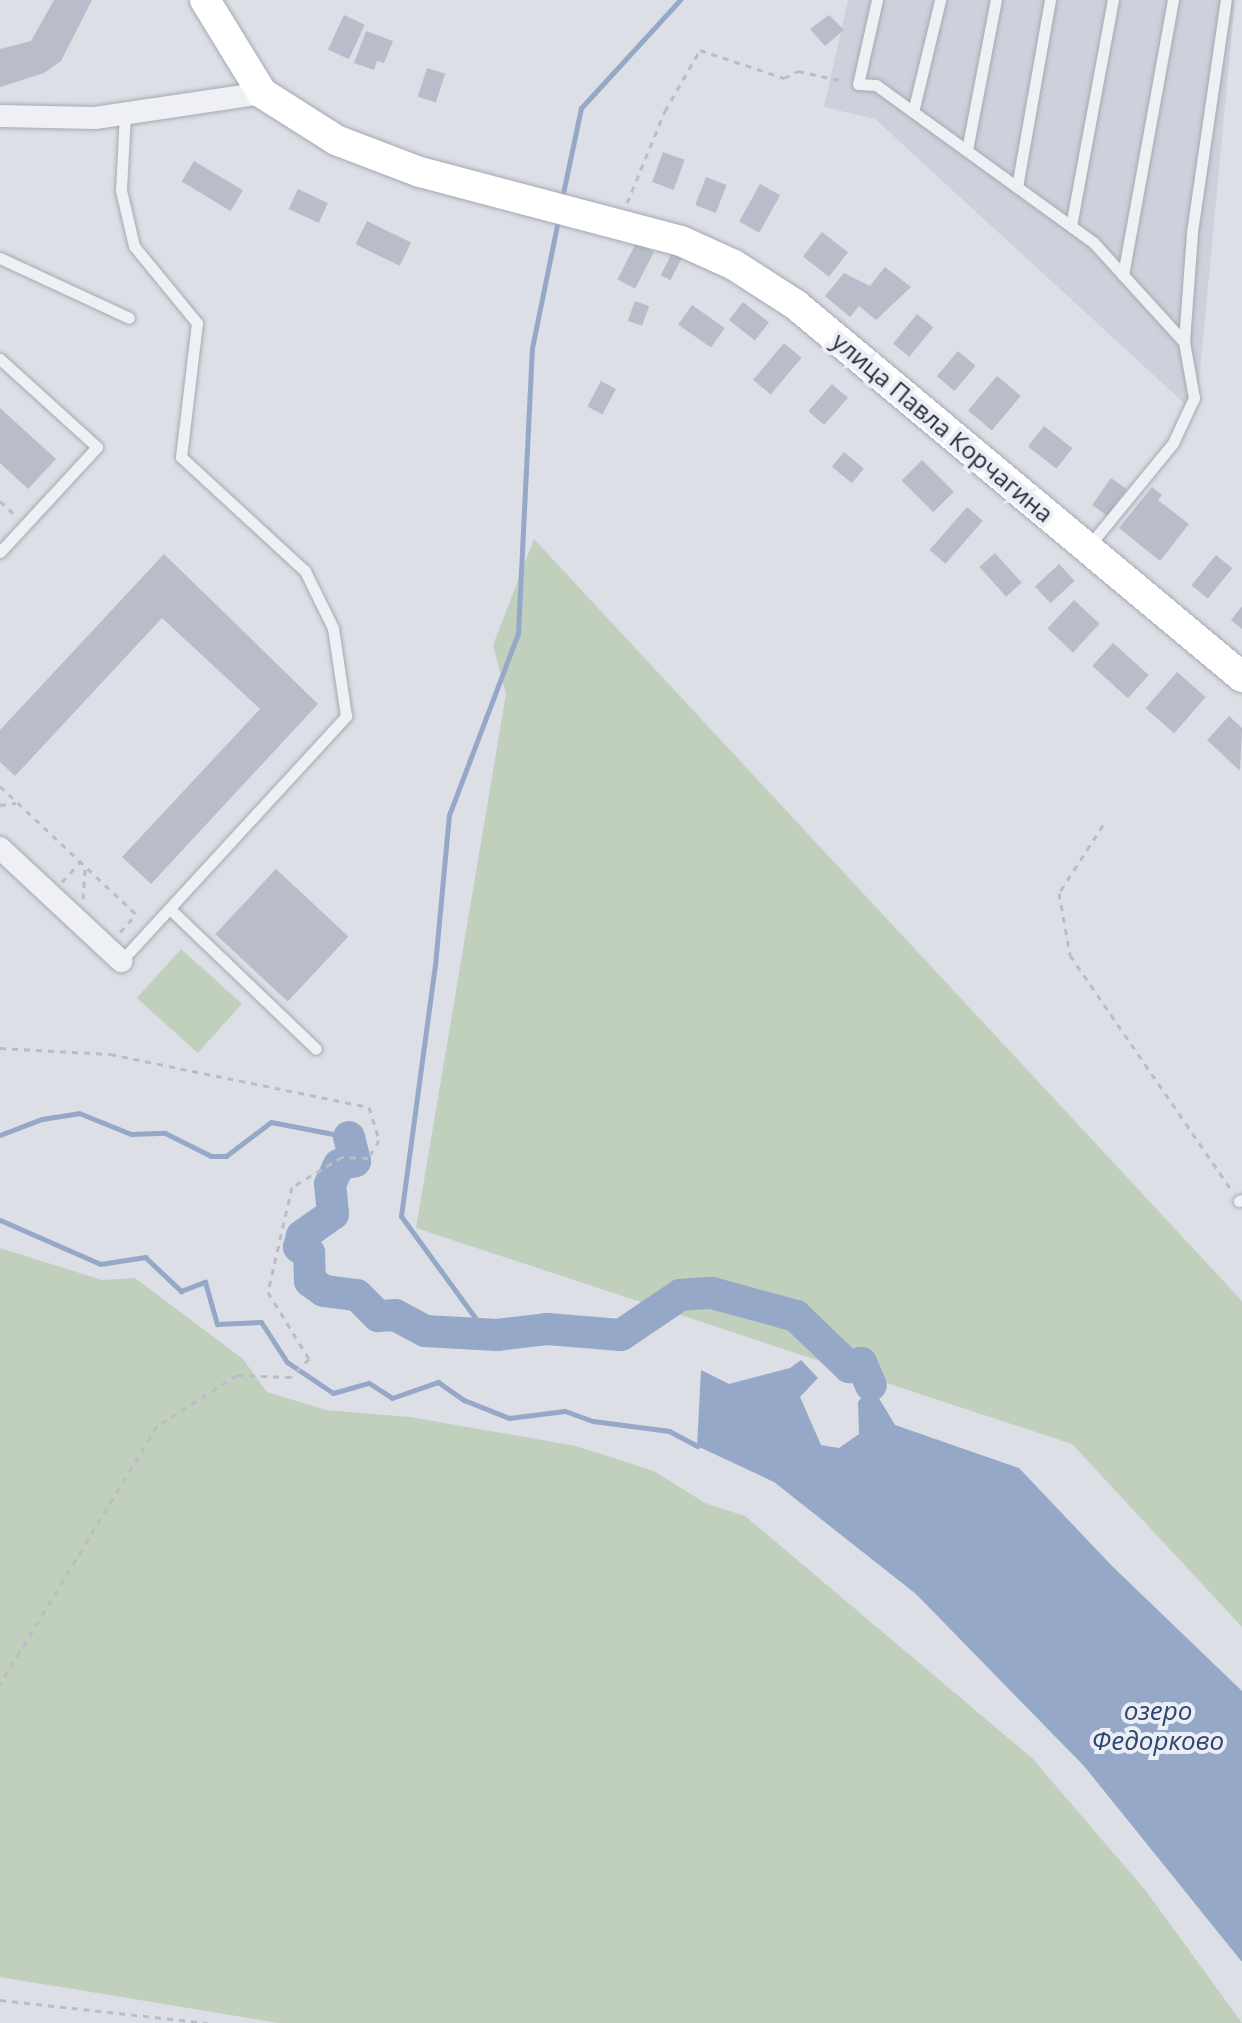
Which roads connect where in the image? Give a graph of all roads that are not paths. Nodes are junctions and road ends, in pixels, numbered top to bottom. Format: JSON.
{"nodes":[{"id":1,"x":205,"y":0,"type":"edge"},
{"id":2,"x":877,"y":0,"type":"edge"},
{"id":3,"x":940,"y":0,"type":"edge"},
{"id":4,"x":996,"y":0,"type":"edge"},
{"id":5,"x":1050,"y":0,"type":"edge"},
{"id":6,"x":1113,"y":0,"type":"edge"},
{"id":7,"x":1173,"y":0,"type":"edge"},
{"id":8,"x":1226,"y":0,"type":"edge"},
{"id":9,"x":262,"y":93,"type":"junction"},
{"id":10,"x":913,"y":112,"type":"junction"},
{"id":11,"x":125,"y":114,"type":"junction"},
{"id":12,"x":0,"y":116,"type":"edge"},
{"id":13,"x":967,"y":150,"type":"junction"},
{"id":14,"x":1017,"y":187,"type":"junction"},
{"id":15,"x":1071,"y":226,"type":"junction"},
{"id":16,"x":0,"y":258,"type":"edge"},
{"id":17,"x":1123,"y":275,"type":"junction"},
{"id":18,"x":129,"y":318,"type":"dead end"},
{"id":19,"x":1184,"y":342,"type":"junction"},
{"id":20,"x":0,"y":359,"type":"edge"},
{"id":21,"x":1088,"y":547,"type":"junction"},
{"id":22,"x":0,"y":552,"type":"edge"},
{"id":23,"x":1242,"y":677,"type":"edge"},
{"id":24,"x":0,"y":848,"type":"edge"},
{"id":25,"x":170,"y":909,"type":"junction"},
{"id":26,"x":121,"y":961,"type":"joint"},
{"id":27,"x":316,"y":1049,"type":"dead end"}],
"edges":[{"from":1,"to":9,"type":"main road"},
{"from":2,"to":10,"type":"lane"},
{"from":3,"to":10,"type":"lane"},
{"from":4,"to":13,"type":"lane"},
{"from":5,"to":14,"type":"lane"},
{"from":6,"to":15,"type":"lane"},
{"from":7,"to":17,"type":"lane"},
{"from":8,"to":19,"type":"lane"},
{"from":9,"to":11,"type":"street"},
{"from":9,"to":21,"type":"main road","name":"улица Павла Корчагина"},
{"from":10,"to":13,"type":"lane"},
{"from":11,"to":12,"type":"street"},
{"from":11,"to":25,"type":"lane"},
{"from":13,"to":14,"type":"lane"},
{"from":14,"to":15,"type":"lane"},
{"from":15,"to":17,"type":"lane"},
{"from":16,"to":18,"type":"lane"},
{"from":17,"to":19,"type":"lane"},
{"from":19,"to":21,"type":"lane"},
{"from":20,"to":22,"type":"lane"},
{"from":21,"to":23,"type":"main road","name":"улица Павла Корчагина"},
{"from":24,"to":26,"type":"street"},
{"from":25,"to":26,"type":"lane"},
{"from":25,"to":27,"type":"lane"}]}
